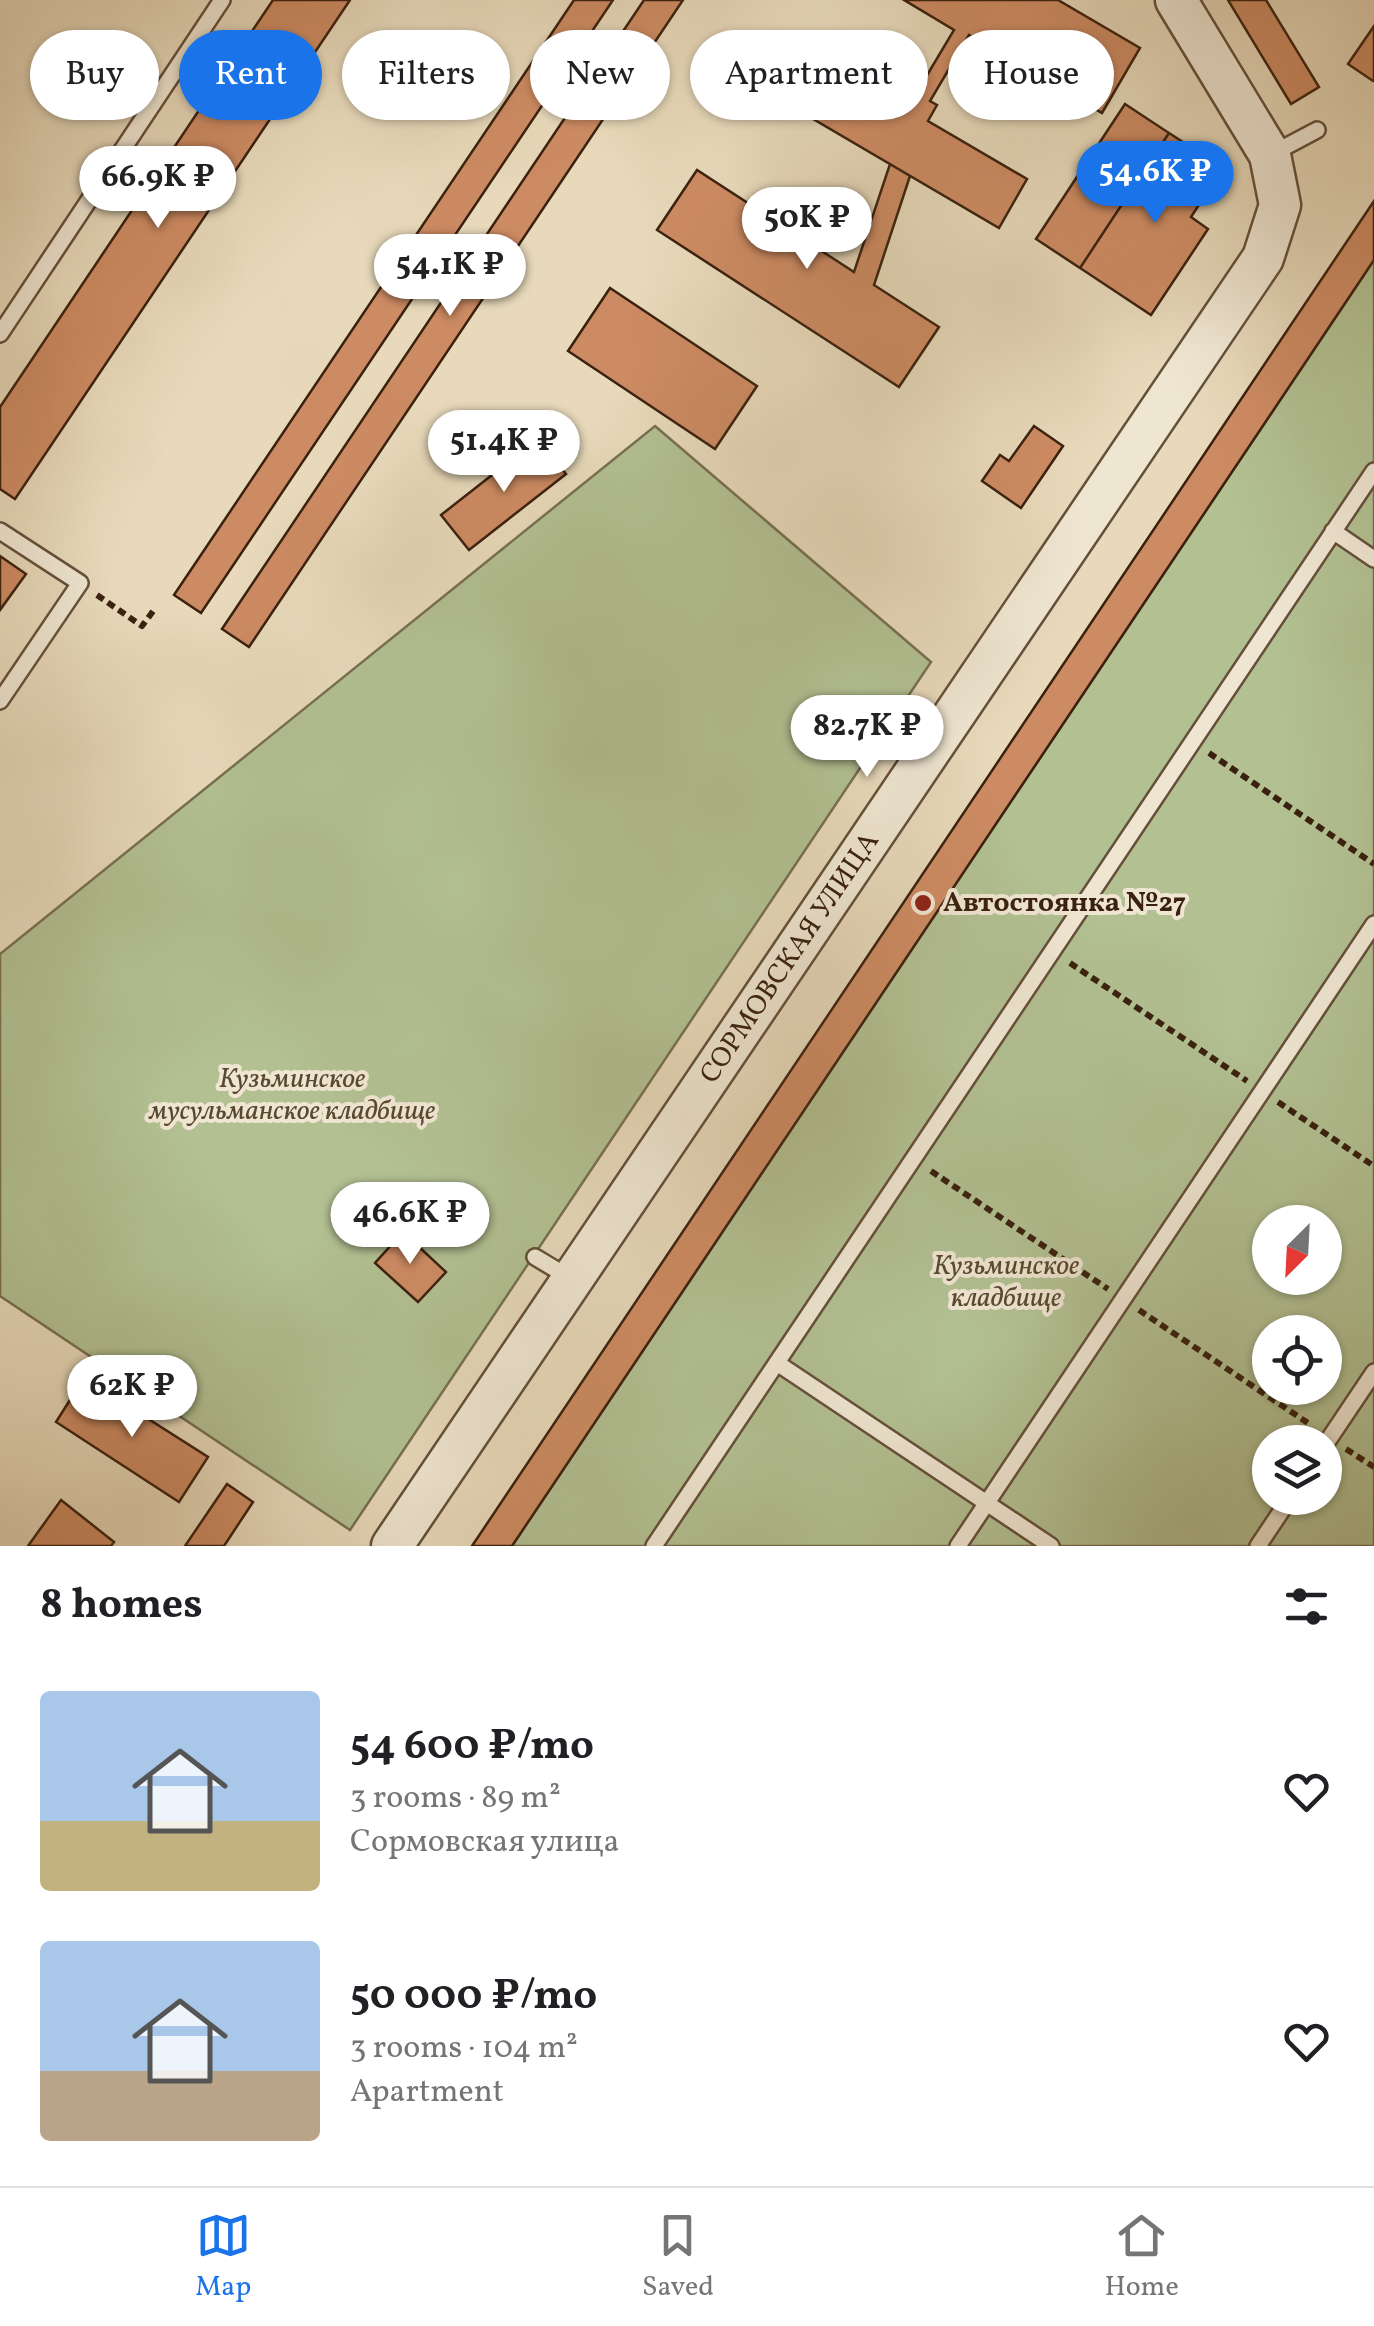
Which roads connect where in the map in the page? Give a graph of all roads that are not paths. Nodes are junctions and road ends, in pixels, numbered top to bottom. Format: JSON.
{"nodes":[{"id":1,"x":222,"y":0,"type":"edge"},
{"id":2,"x":1176,"y":0,"type":"edge"},
{"id":3,"x":1316,"y":130,"type":"dead end"},
{"id":4,"x":1270,"y":155,"type":"junction"},
{"id":5,"x":0,"y":334,"type":"edge"},
{"id":6,"x":1374,"y":471,"type":"edge"},
{"id":7,"x":0,"y":531,"type":"edge"},
{"id":8,"x":1333,"y":532,"type":"junction"},
{"id":9,"x":1374,"y":558,"type":"edge"},
{"id":10,"x":0,"y":701,"type":"edge"},
{"id":11,"x":1374,"y":924,"type":"edge"},
{"id":12,"x":535,"y":1256,"type":"dead end"},
{"id":13,"x":572,"y":1280,"type":"junction"},
{"id":14,"x":777,"y":1363,"type":"junction"},
{"id":15,"x":1374,"y":1372,"type":"edge"},
{"id":16,"x":1339,"y":1425,"type":"edge"},
{"id":17,"x":986,"y":1503,"type":"junction"},
{"id":18,"x":1279,"y":1515,"type":"edge"},
{"id":19,"x":392,"y":1546,"type":"edge"},
{"id":20,"x":654,"y":1546,"type":"edge"},
{"id":21,"x":958,"y":1546,"type":"edge"},
{"id":22,"x":1050,"y":1546,"type":"edge"},
{"id":23,"x":1258,"y":1546,"type":"edge"}],
"edges":[{"from":1,"to":5,"type":"lane"},
{"from":2,"to":4,"type":"street","name":"СОРМОВСКАЯ УЛИЦА"},
{"from":3,"to":4,"type":"lane"},
{"from":4,"to":13,"type":"street","name":"СОРМОВСКАЯ УЛИЦА"},
{"from":6,"to":8,"type":"lane"},
{"from":7,"to":10,"type":"lane"},
{"from":8,"to":9,"type":"lane"},
{"from":8,"to":14,"type":"lane"},
{"from":11,"to":17,"type":"lane"},
{"from":12,"to":13,"type":"lane"},
{"from":13,"to":19,"type":"street","name":"СОРМОВСКАЯ УЛИЦА"},
{"from":14,"to":17,"type":"lane"},
{"from":14,"to":20,"type":"lane"},
{"from":15,"to":16,"type":"lane"},
{"from":17,"to":21,"type":"lane"},
{"from":17,"to":22,"type":"lane"},
{"from":18,"to":23,"type":"lane"}]}
